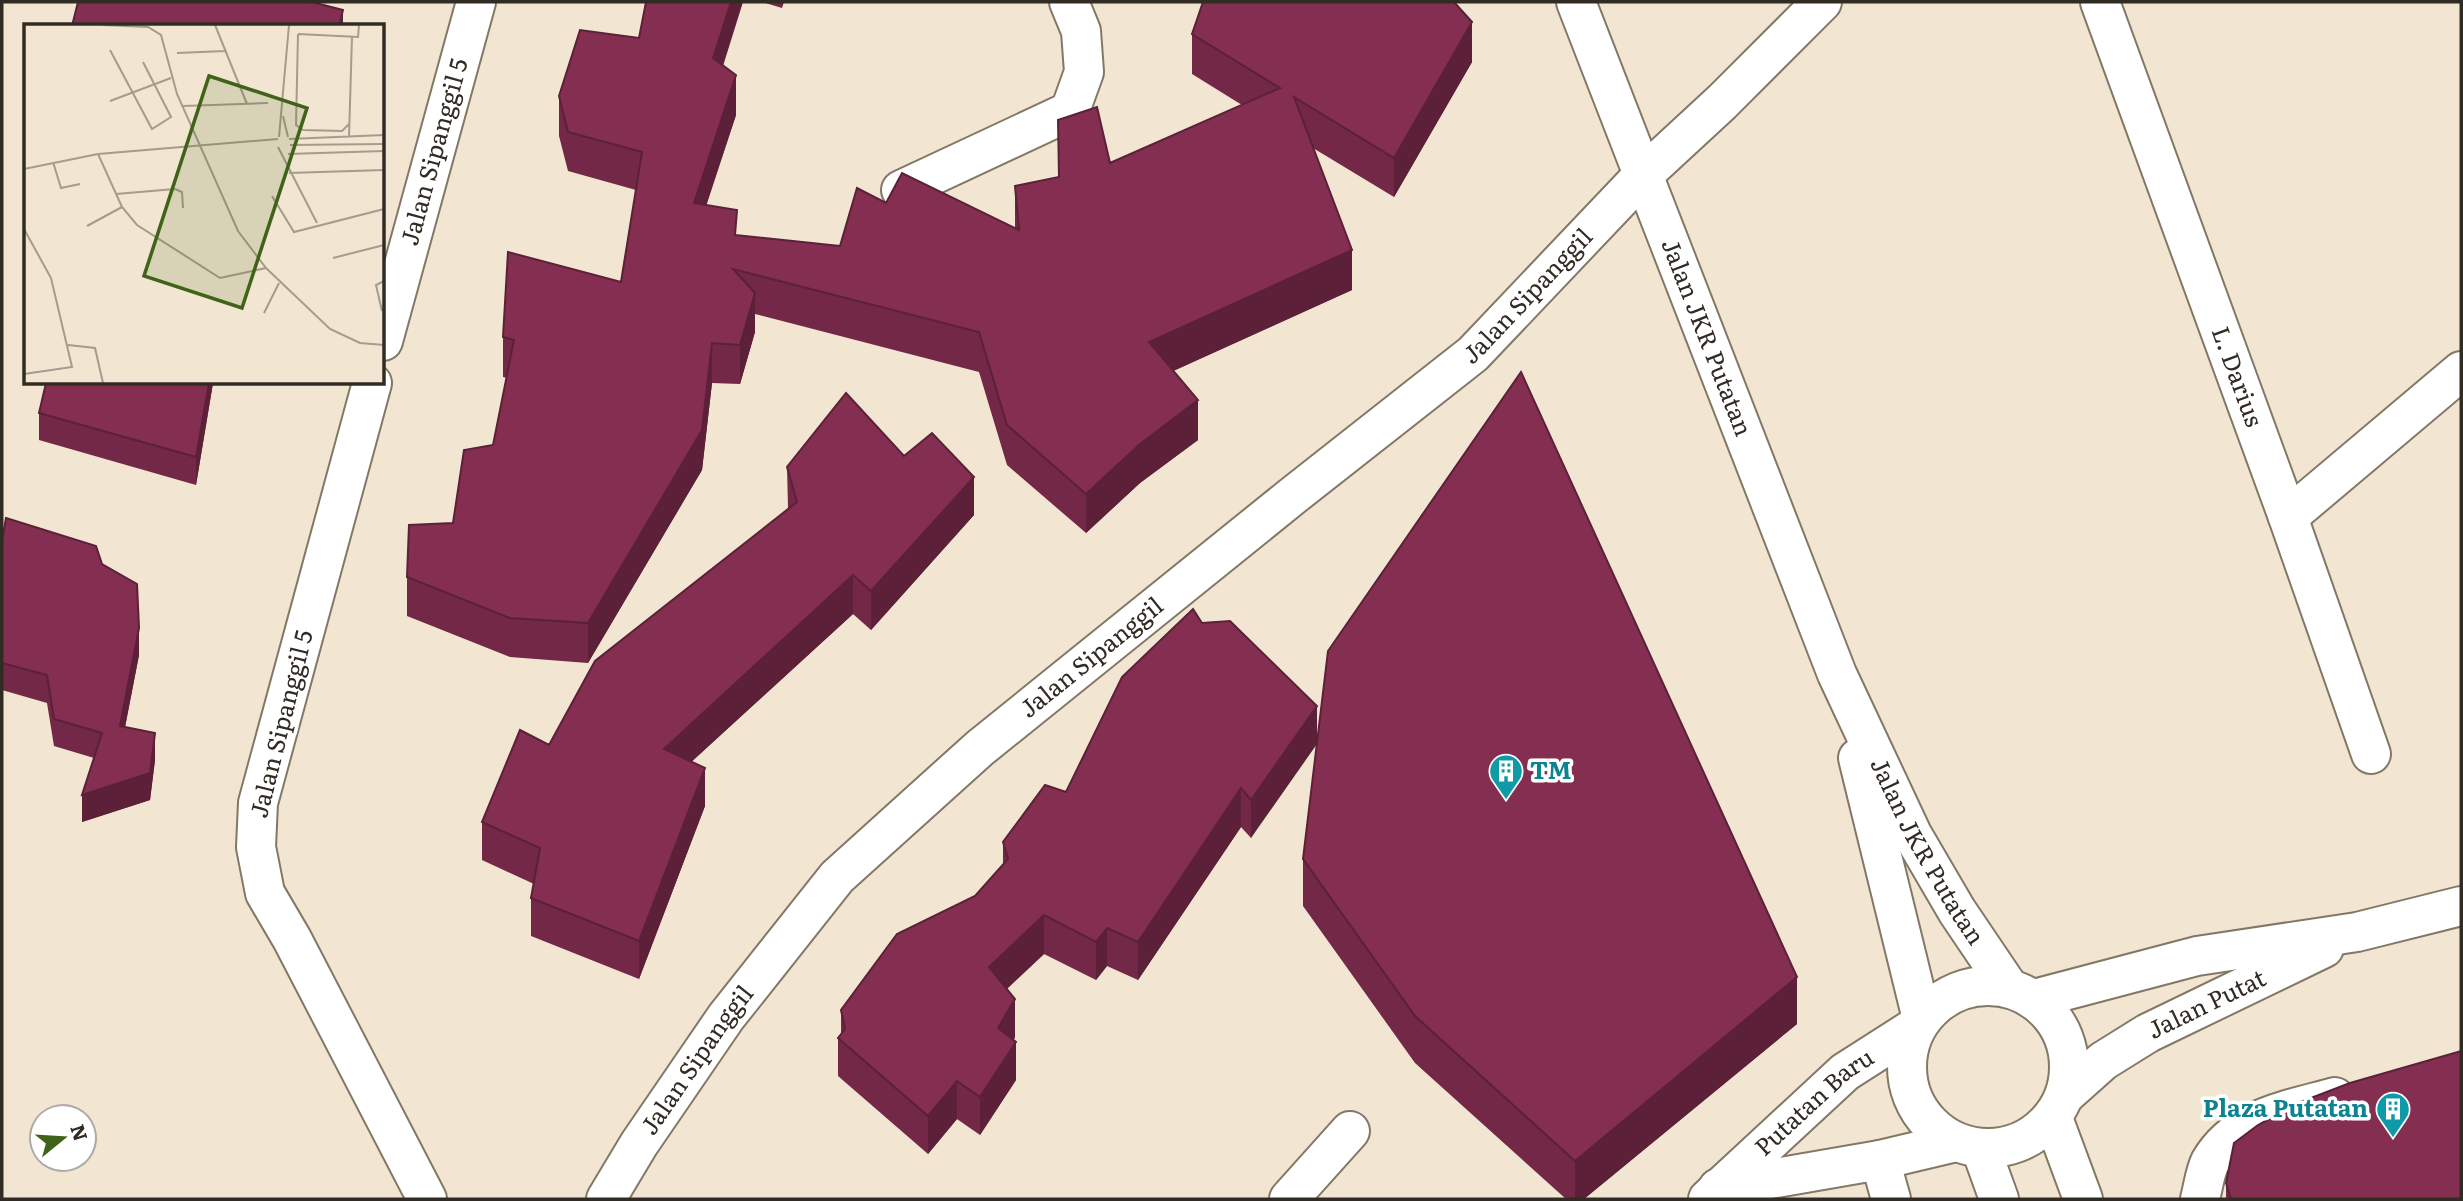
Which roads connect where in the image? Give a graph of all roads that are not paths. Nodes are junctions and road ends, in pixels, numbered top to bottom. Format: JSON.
{"nodes":[{"id":1,"x":476,"y":2,"type":"edge"},
{"id":2,"x":1069,"y":2,"type":"edge"},
{"id":3,"x":1576,"y":2,"type":"edge"},
{"id":4,"x":1822,"y":2,"type":"edge"},
{"id":5,"x":2100,"y":2,"type":"edge"},
{"id":6,"x":1643,"y":175,"type":"junction"},
{"id":7,"x":901,"y":190,"type":"edge"},
{"id":8,"x":385,"y":334,"type":"edge"},
{"id":9,"x":2461,"y":371,"type":"edge"},
{"id":10,"x":371,"y":385,"type":"edge"},
{"id":11,"x":2288,"y":517,"type":"junction"},
{"id":12,"x":1837,"y":674,"type":"junction"},
{"id":13,"x":2371,"y":754,"type":"dead end"},
{"id":14,"x":2461,"y":906,"type":"edge"},
{"id":15,"x":2357,"y":932,"type":"junction"},
{"id":16,"x":2021,"y":993,"type":"junction"},
{"id":17,"x":1920,"y":1023,"type":"junction"},
{"id":18,"x":2372,"y":1087,"type":"edge"},
{"id":19,"x":2060,"y":1106,"type":"junction"},
{"id":20,"x":1350,"y":1131,"type":"dead end"},
{"id":21,"x":1968,"y":1146,"type":"junction"},
{"id":22,"x":1880,"y":1160,"type":"junction"},
{"id":23,"x":1713,"y":1194,"type":"edge"},
{"id":24,"x":427,"y":1199,"type":"edge"},
{"id":25,"x":606,"y":1199,"type":"edge"},
{"id":26,"x":1289,"y":1199,"type":"edge"},
{"id":27,"x":1891,"y":1199,"type":"edge"},
{"id":28,"x":1999,"y":1199,"type":"edge"},
{"id":29,"x":2083,"y":1199,"type":"edge"},
{"id":30,"x":2200,"y":1199,"type":"edge"}],
"edges":[{"from":1,"to":8,"type":"street","name":"Jalan Sipanggil 5"},
{"from":2,"to":7,"type":"street"},
{"from":3,"to":6,"type":"street","name":"Jalan JKR Putatan"},
{"from":4,"to":6,"type":"street","name":"Jalan Sipanggil"},
{"from":5,"to":11,"type":"street","name":"L. Darius"},
{"from":6,"to":12,"type":"street","name":"Jalan JKR Putatan"},
{"from":6,"to":25,"type":"street","name":"Jalan Sipanggil"},
{"from":9,"to":11,"type":"street"},
{"from":10,"to":24,"type":"street","name":"Jalan Sipanggil 5"},
{"from":11,"to":13,"type":"street","name":"L. Darius"},
{"from":12,"to":16,"type":"street","name":"Jalan JKR Putatan"},
{"from":12,"to":17,"type":"street","name":"Jalan JKR Putatan"},
{"from":14,"to":15,"type":"street","name":"Jalan Putat"},
{"from":15,"to":16,"type":"street","name":"Jalan Putat"},
{"from":15,"to":19,"type":"street","name":"Jalan Putat"},
{"from":16,"to":17,"type":"street"},
{"from":16,"to":19,"type":"street","name":"Jalan JKR Putatan"},
{"from":17,"to":21,"type":"street","name":"Jalan JKR Putatan"},
{"from":17,"to":23,"type":"street","name":"Putatan Baru"},
{"from":18,"to":30,"type":"street"},
{"from":19,"to":21,"type":"street"},
{"from":19,"to":29,"type":"street","name":"Jalan JKR Putatan"},
{"from":20,"to":26,"type":"street"},
{"from":21,"to":22,"type":"street","name":"Putatan Baru"},
{"from":21,"to":28,"type":"street"},
{"from":22,"to":23,"type":"street","name":"Putatan Baru"},
{"from":22,"to":27,"type":"street"}]}
